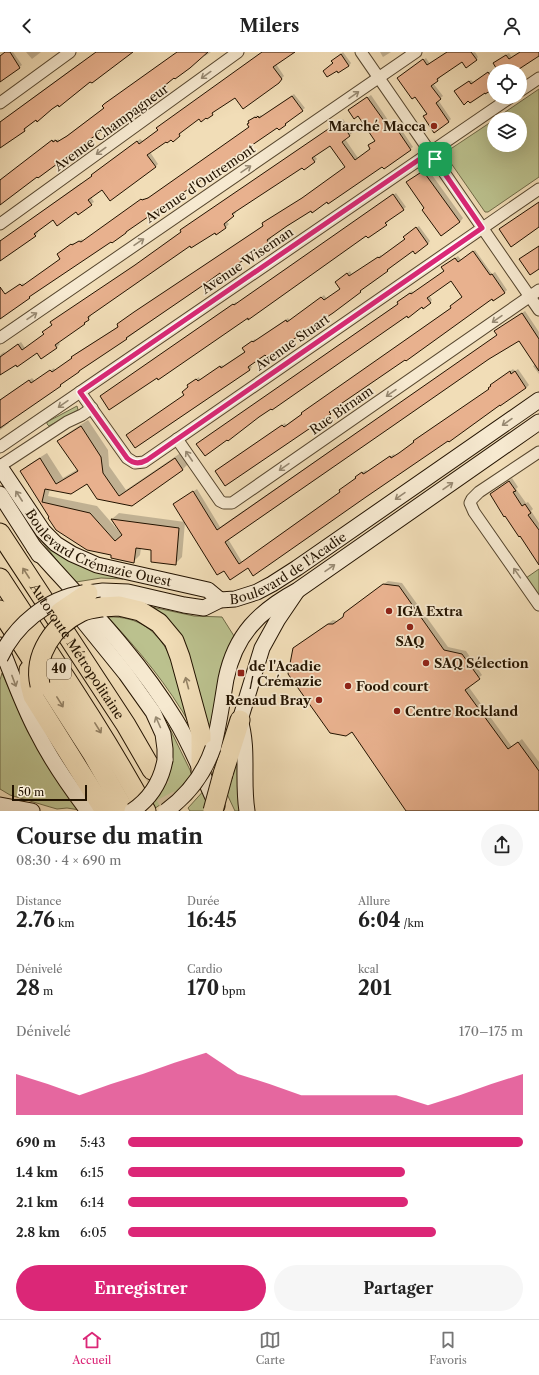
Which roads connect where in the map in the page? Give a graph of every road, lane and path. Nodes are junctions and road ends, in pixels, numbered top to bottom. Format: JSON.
{"nodes":[{"id":1,"x":70,"y":52,"type":"edge"},
{"id":2,"x":238,"y":52,"type":"edge"},
{"id":3,"x":361,"y":52,"type":"edge"},
{"id":4,"x":416,"y":52,"type":"edge"},
{"id":5,"x":379,"y":78,"type":"junction"},
{"id":6,"x":539,"y":78,"type":"edge"},
{"id":7,"x":527,"y":86,"type":"edge"},
{"id":8,"x":0,"y":103,"type":"edge"},
{"id":9,"x":501,"y":104,"type":"edge"},
{"id":10,"x":430,"y":152,"type":"junction"},
{"id":11,"x":539,"y":189,"type":"edge"},
{"id":12,"x":0,"y":224,"type":"edge"},
{"id":13,"x":482,"y":228,"type":"junction"},
{"id":14,"x":534,"y":293,"type":"edge"},
{"id":15,"x":539,"y":310,"type":"edge"},
{"id":16,"x":0,"y":338,"type":"edge"},
{"id":17,"x":80,"y":392,"type":"junction"},
{"id":18,"x":539,"y":400,"type":"edge"},
{"id":19,"x":92,"y":408,"type":"junction"},
{"id":20,"x":539,"y":422,"type":"edge"},
{"id":21,"x":177,"y":439,"type":"junction"},
{"id":22,"x":0,"y":447,"type":"edge"},
{"id":23,"x":539,"y":452,"type":"edge"},
{"id":24,"x":0,"y":467,"type":"edge"},
{"id":25,"x":0,"y":494,"type":"edge"},
{"id":26,"x":0,"y":533,"type":"edge"},
{"id":27,"x":34,"y":547,"type":"junction"},
{"id":28,"x":0,"y":578,"type":"edge"},
{"id":29,"x":298,"y":590,"type":"junction"},
{"id":30,"x":88,"y":593,"type":"junction"},
{"id":31,"x":220,"y":600,"type":"junction"},
{"id":32,"x":539,"y":605,"type":"edge"},
{"id":33,"x":0,"y":610,"type":"edge"},
{"id":34,"x":0,"y":645,"type":"edge"},
{"id":35,"x":0,"y":658,"type":"edge"},
{"id":36,"x":34,"y":677,"type":"junction"},
{"id":37,"x":240,"y":720,"type":"junction"},
{"id":38,"x":158,"y":765,"type":"junction"},
{"id":39,"x":201,"y":772,"type":"junction"},
{"id":40,"x":0,"y":805,"type":"edge"},
{"id":41,"x":32,"y":811,"type":"edge"},
{"id":42,"x":88,"y":811,"type":"edge"},
{"id":43,"x":105,"y":811,"type":"edge"},
{"id":44,"x":125,"y":811,"type":"edge"},
{"id":45,"x":132,"y":811,"type":"edge"},
{"id":46,"x":146,"y":811,"type":"edge"},
{"id":47,"x":166,"y":811,"type":"edge"},
{"id":48,"x":214,"y":811,"type":"edge"},
{"id":49,"x":219,"y":811,"type":"edge"},
{"id":50,"x":246,"y":811,"type":"edge"}],
"edges":[{"from":1,"to":8,"type":"street"},
{"from":2,"to":12,"type":"street","name":"Avenue Champagneur","one_way":true},
{"from":3,"to":5,"type":"street"},
{"from":4,"to":5,"type":"street","name":"Avenue d'Outremont"},
{"from":5,"to":10,"type":"street"},
{"from":16,"to":5,"type":"street","name":"Avenue d'Outremont","one_way":true},
{"from":6,"to":7,"type":"street"},
{"from":9,"to":10,"type":"street","name":"Avenue Wiseman"},
{"from":10,"to":13,"type":"street"},
{"from":10,"to":17,"type":"street","name":"Avenue Wiseman"},
{"from":11,"to":13,"type":"street","name":"Avenue Stuart"},
{"from":13,"to":14,"type":"street"},
{"from":13,"to":21,"type":"street","name":"Avenue Stuart"},
{"from":14,"to":15,"type":"street"},
{"from":14,"to":21,"type":"street","name":"Rue Birnam","one_way":true},
{"from":17,"to":19,"type":"street","name":"Avenue Stuart"},
{"from":17,"to":22,"type":"street","name":"Avenue Wiseman","one_way":true},
{"from":18,"to":31,"type":"main road","name":"Boulevard de l'Acadie","one_way":true},
{"from":19,"to":21,"type":"street","name":"Avenue Stuart"},
{"from":19,"to":24,"type":"street"},
{"from":29,"to":20,"type":"main road","name":"Boulevard de l'Acadie","one_way":true},
{"from":32,"to":23,"type":"street","one_way":true},
{"from":31,"to":24,"type":"main road","name":"Boulevard Crémazie Ouest","one_way":true},
{"from":25,"to":27,"type":"main road"},
{"from":38,"to":26,"type":"highway","name":"Autoroute Métropolitaine","number":"40","one_way":true},
{"from":38,"to":27,"type":"main road","one_way":true},
{"from":27,"to":39,"type":"main road"},
{"from":28,"to":46,"type":"highway","name":"Autoroute Métropolitaine","number":"40","one_way":true},
{"from":29,"to":37,"type":"main road"},
{"from":29,"to":47,"type":"main road","name":"Boulevard de l'Acadie","bridge":true},
{"from":30,"to":31,"type":"main road","name":"Boulevard de l'Acadie"},
{"from":30,"to":35,"type":"main road","name":"Boulevard de l'Acadie","bridge":true},
{"from":30,"to":36,"type":"highway","bridge":true},
{"from":33,"to":44,"type":"highway","one_way":true},
{"from":34,"to":42,"type":"main road","one_way":true},
{"from":39,"to":36,"type":"highway","one_way":true,"bridge":true},
{"from":36,"to":43,"type":"highway"},
{"from":37,"to":48,"type":"highway","bridge":true},
{"from":37,"to":50,"type":"main road"},
{"from":38,"to":45,"type":"main road","bridge":true},
{"from":39,"to":49,"type":"main road"},
{"from":40,"to":41,"type":"main road"}]}
